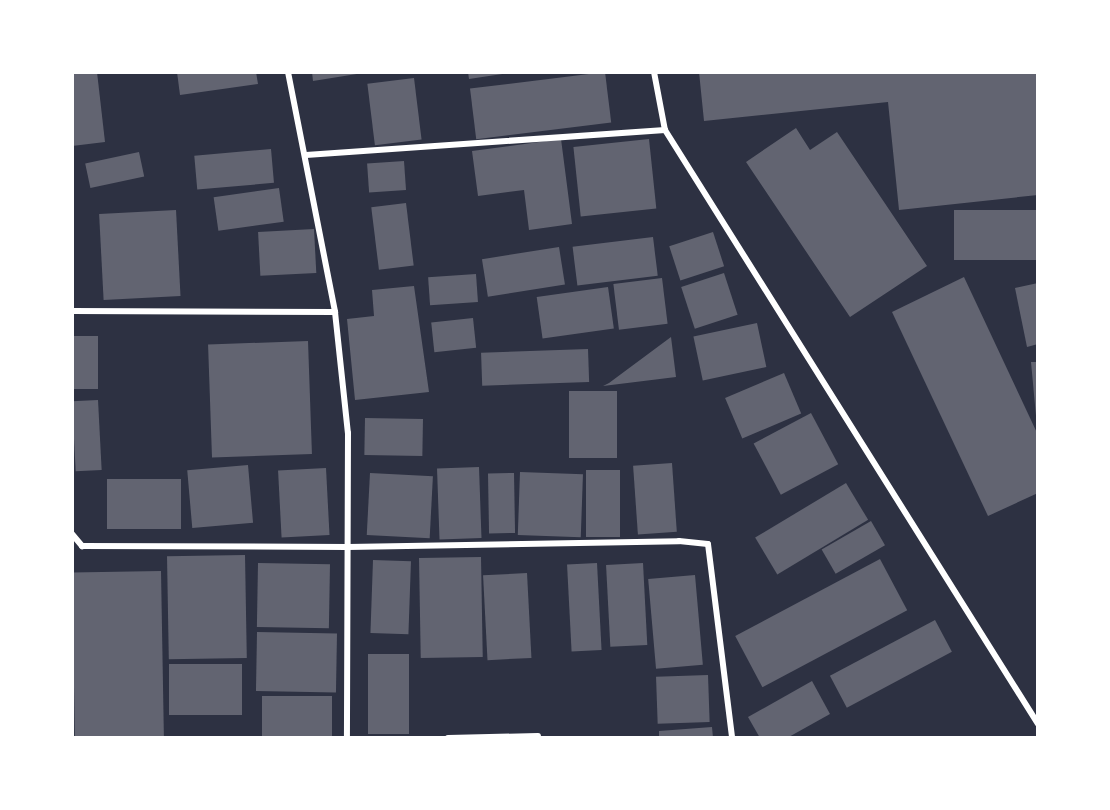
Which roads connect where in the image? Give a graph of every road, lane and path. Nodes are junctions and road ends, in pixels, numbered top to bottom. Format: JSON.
{"nodes":[{"id":1,"x":288,"y":72,"type":"edge"},
{"id":2,"x":654,"y":72,"type":"edge"},
{"id":3,"x":665,"y":130,"type":"junction"},
{"id":4,"x":306,"y":155,"type":"junction"},
{"id":5,"x":72,"y":311,"type":"edge"},
{"id":6,"x":335,"y":312,"type":"junction"},
{"id":7,"x":72,"y":534,"type":"edge"},
{"id":8,"x":348,"y":547,"type":"junction"},
{"id":9,"x":1038,"y":724,"type":"edge"},
{"id":10,"x":538,"y":735,"type":"dead end"},
{"id":11,"x":347,"y":738,"type":"edge"},
{"id":12,"x":448,"y":738,"type":"edge"},
{"id":13,"x":732,"y":738,"type":"edge"}],
"edges":[{"from":1,"to":4,"type":"street"},
{"from":2,"to":3,"type":"street"},
{"from":3,"to":4,"type":"street"},
{"from":3,"to":9,"type":"street"},
{"from":4,"to":6,"type":"street"},
{"from":5,"to":6,"type":"street"},
{"from":6,"to":8,"type":"street"},
{"from":7,"to":8,"type":"street"},
{"from":8,"to":11,"type":"street"},
{"from":8,"to":13,"type":"street"},
{"from":10,"to":12,"type":"street"}]}
